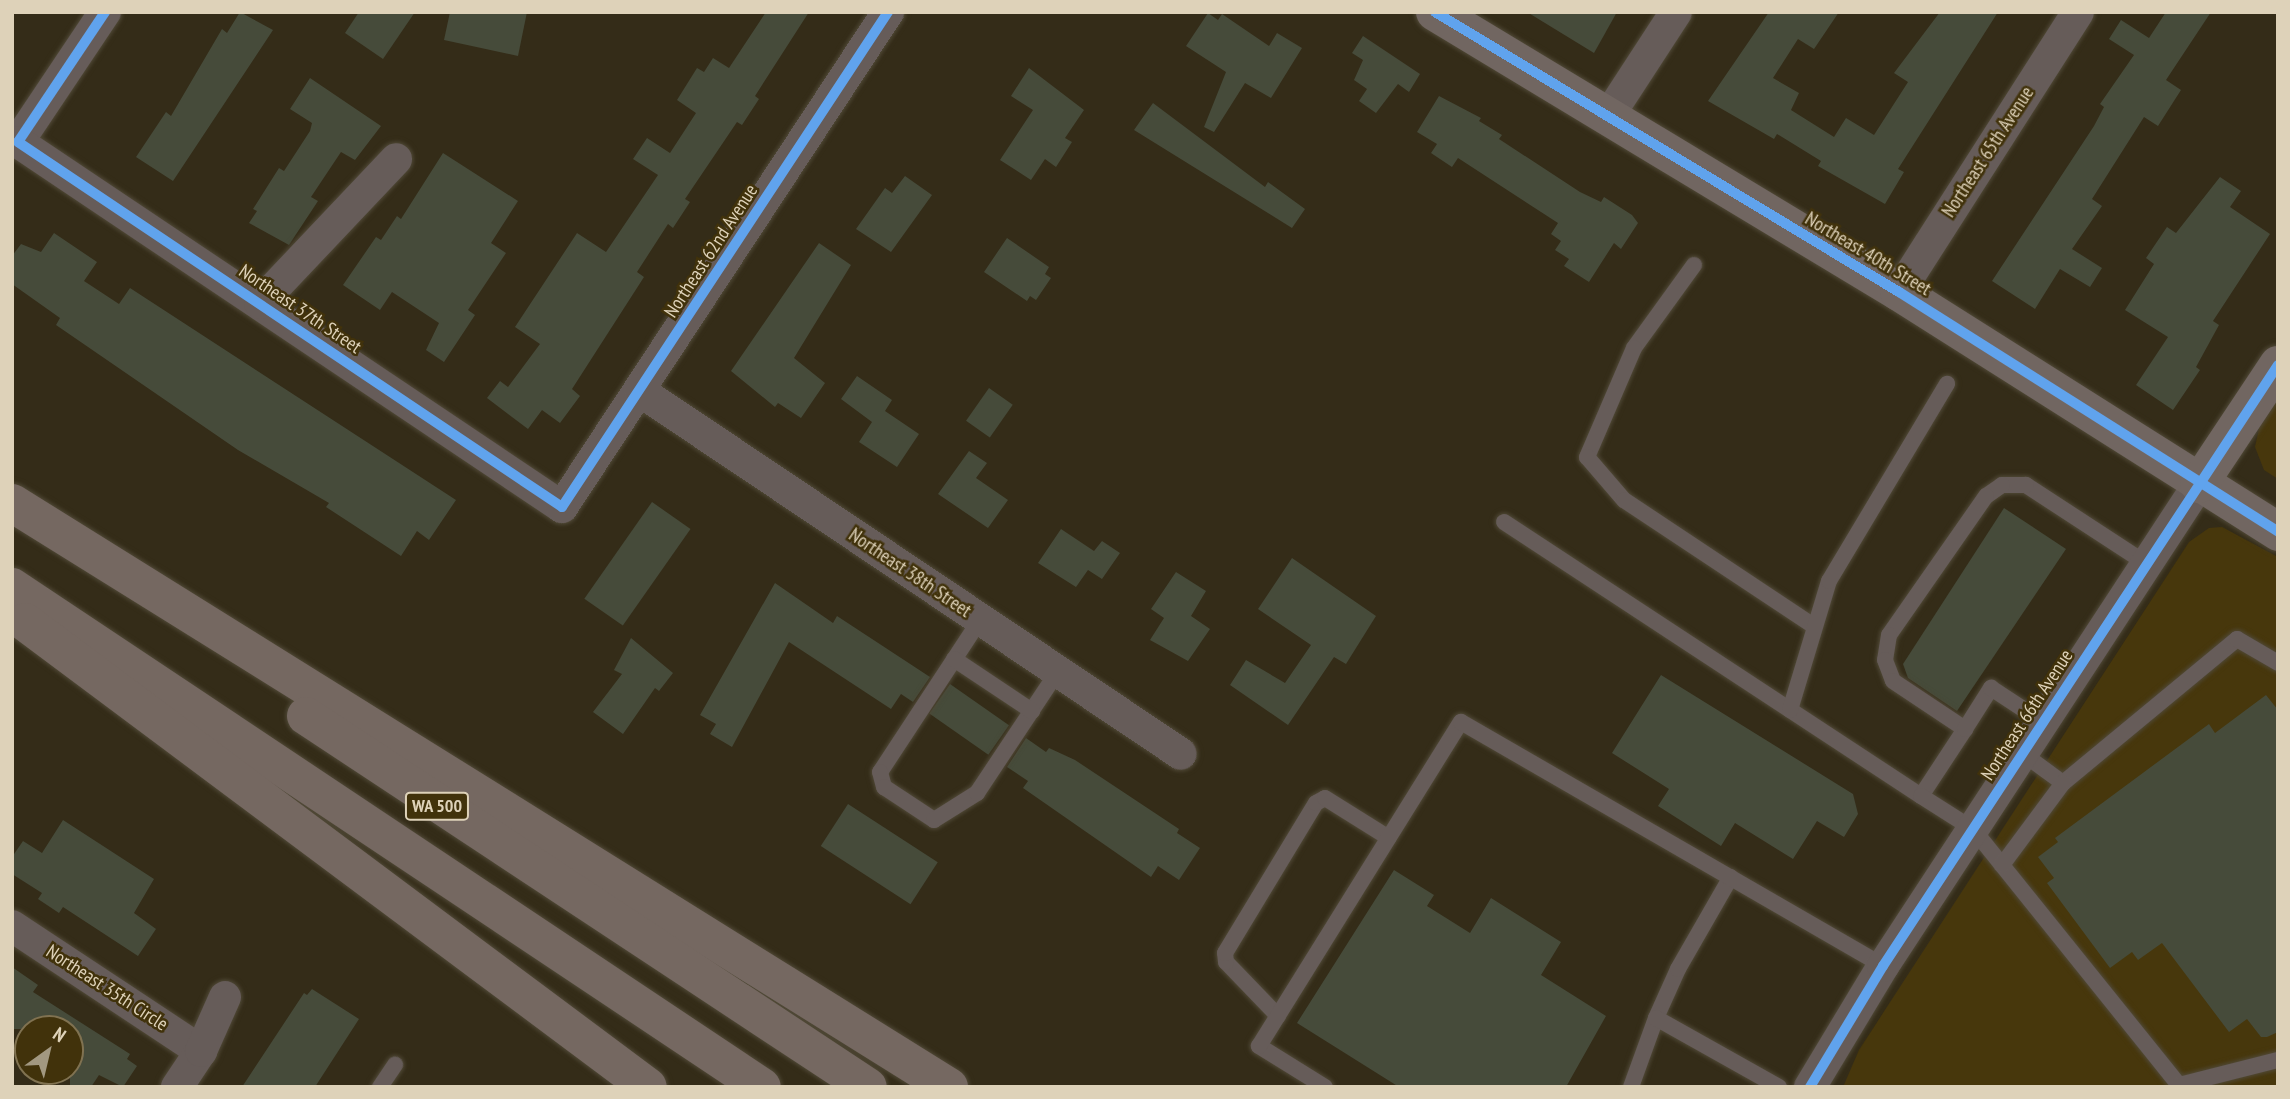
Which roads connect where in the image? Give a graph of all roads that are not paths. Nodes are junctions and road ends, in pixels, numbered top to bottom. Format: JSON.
{"nodes":[{"id":1,"x":105,"y":12,"type":"edge"},
{"id":2,"x":888,"y":12,"type":"edge"},
{"id":3,"x":1435,"y":12,"type":"edge"},
{"id":4,"x":1676,"y":12,"type":"edge"},
{"id":5,"x":2078,"y":12,"type":"edge"},
{"id":6,"x":1607,"y":118,"type":"junction"},
{"id":7,"x":396,"y":159,"type":"dead end"},
{"id":8,"x":1694,"y":265,"type":"dead end"},
{"id":9,"x":1899,"y":292,"type":"junction"},
{"id":10,"x":260,"y":303,"type":"junction"},
{"id":11,"x":2278,"y":365,"type":"edge"},
{"id":12,"x":1947,"y":384,"type":"dead end"},
{"id":13,"x":640,"y":391,"type":"junction"},
{"id":14,"x":2199,"y":484,"type":"junction"},
{"id":15,"x":12,"y":503,"type":"edge"},
{"id":16,"x":562,"y":507,"type":"joint"},
{"id":17,"x":12,"y":517,"type":"edge"},
{"id":18,"x":1504,"y":522,"type":"dead end"},
{"id":19,"x":2278,"y":532,"type":"edge"},
{"id":20,"x":2147,"y":564,"type":"junction"},
{"id":21,"x":12,"y":587,"type":"edge"},
{"id":22,"x":12,"y":612,"type":"edge"},
{"id":23,"x":980,"y":620,"type":"junction"},
{"id":24,"x":1814,"y":626,"type":"junction"},
{"id":25,"x":954,"y":659,"type":"junction"},
{"id":26,"x":2278,"y":663,"type":"edge"},
{"id":27,"x":1058,"y":671,"type":"junction"},
{"id":28,"x":1790,"y":710,"type":"junction"},
{"id":29,"x":1032,"y":711,"type":"junction"},
{"id":30,"x":2043,"y":722,"type":"junction"},
{"id":31,"x":1965,"y":729,"type":"junction"},
{"id":32,"x":1181,"y":754,"type":"dead end"},
{"id":33,"x":2022,"y":754,"type":"junction"},
{"id":34,"x":2063,"y":783,"type":"junction"},
{"id":35,"x":1921,"y":796,"type":"junction"},
{"id":36,"x":1973,"y":829,"type":"junction"},
{"id":37,"x":1389,"y":838,"type":"junction"},
{"id":38,"x":2002,"y":865,"type":"junction"},
{"id":39,"x":1731,"y":877,"type":"junction"},
{"id":40,"x":12,"y":926,"type":"edge"},
{"id":41,"x":1883,"y":966,"type":"junction"},
{"id":42,"x":225,"y":997,"type":"dead end"},
{"id":43,"x":1278,"y":1016,"type":"junction"},
{"id":44,"x":1657,"y":1018,"type":"junction"},
{"id":45,"x":201,"y":1051,"type":"junction"},
{"id":46,"x":2278,"y":1060,"type":"edge"},
{"id":47,"x":395,"y":1065,"type":"dead end"},
{"id":48,"x":177,"y":1087,"type":"edge"},
{"id":49,"x":380,"y":1087,"type":"edge"},
{"id":50,"x":648,"y":1087,"type":"edge"},
{"id":51,"x":762,"y":1087,"type":"edge"},
{"id":52,"x":868,"y":1087,"type":"edge"},
{"id":53,"x":949,"y":1087,"type":"edge"},
{"id":54,"x":1325,"y":1087,"type":"edge"},
{"id":55,"x":1631,"y":1087,"type":"edge"},
{"id":56,"x":1779,"y":1087,"type":"edge"},
{"id":57,"x":1810,"y":1087,"type":"edge"}],
"edges":[{"from":1,"to":10,"type":"street","name":"Northeast 37th Street"},
{"from":2,"to":13,"type":"street","name":"Northeast 62nd Avenue"},
{"from":3,"to":6,"type":"street","name":"Northeast 40th Street"},
{"from":4,"to":6,"type":"street"},
{"from":5,"to":9,"type":"street","name":"Northeast 65th Avenue"},
{"from":6,"to":9,"type":"street","name":"Northeast 40th Street"},
{"from":7,"to":10,"type":"street"},
{"from":8,"to":24,"type":"lane"},
{"from":9,"to":14,"type":"street","name":"Northeast 40th Street"},
{"from":10,"to":16,"type":"street","name":"Northeast 37th Street"},
{"from":11,"to":14,"type":"street","name":"Northeast 66th Avenue"},
{"from":12,"to":24,"type":"lane"},
{"from":13,"to":16,"type":"street","name":"Northeast 62nd Avenue"},
{"from":13,"to":23,"type":"street","name":"Northeast 38th Street"},
{"from":14,"to":19,"type":"street","name":"Northeast 40th Street"},
{"from":14,"to":20,"type":"street","name":"Northeast 66th Avenue"},
{"from":15,"to":53,"type":"highway"},
{"from":17,"to":52,"type":"highway","number":"WA 500"},
{"from":18,"to":28,"type":"lane"},
{"from":20,"to":30,"type":"street","name":"Northeast 66th Avenue"},
{"from":20,"to":31,"type":"lane"},
{"from":21,"to":51,"type":"highway","number":"WA 500"},
{"from":22,"to":50,"type":"highway"},
{"from":23,"to":25,"type":"lane"},
{"from":23,"to":27,"type":"street","name":"Northeast 38th Street"},
{"from":24,"to":28,"type":"lane"},
{"from":25,"to":29,"type":"lane"},
{"from":25,"to":29,"type":"lane"},
{"from":26,"to":34,"type":"lane"},
{"from":27,"to":29,"type":"lane"},
{"from":27,"to":32,"type":"street","name":"Northeast 38th Street"},
{"from":28,"to":35,"type":"lane"},
{"from":30,"to":31,"type":"lane"},
{"from":30,"to":33,"type":"street","name":"Northeast 66th Avenue"},
{"from":31,"to":35,"type":"lane"},
{"from":33,"to":34,"type":"lane"},
{"from":33,"to":36,"type":"street","name":"Northeast 66th Avenue"},
{"from":34,"to":38,"type":"lane"},
{"from":35,"to":36,"type":"lane"},
{"from":36,"to":38,"type":"lane"},
{"from":36,"to":41,"type":"street","name":"Northeast 66th Avenue"},
{"from":37,"to":39,"type":"lane"},
{"from":37,"to":43,"type":"lane"},
{"from":37,"to":43,"type":"lane"},
{"from":38,"to":46,"type":"lane"},
{"from":39,"to":41,"type":"lane"},
{"from":39,"to":44,"type":"lane"},
{"from":40,"to":45,"type":"street","name":"Northeast 35th Circle"},
{"from":41,"to":57,"type":"street","name":"Northeast 66th Avenue"},
{"from":42,"to":45,"type":"street"},
{"from":43,"to":54,"type":"lane"},
{"from":44,"to":55,"type":"lane"},
{"from":44,"to":56,"type":"lane"},
{"from":45,"to":48,"type":"street"},
{"from":47,"to":49,"type":"lane"}]}
